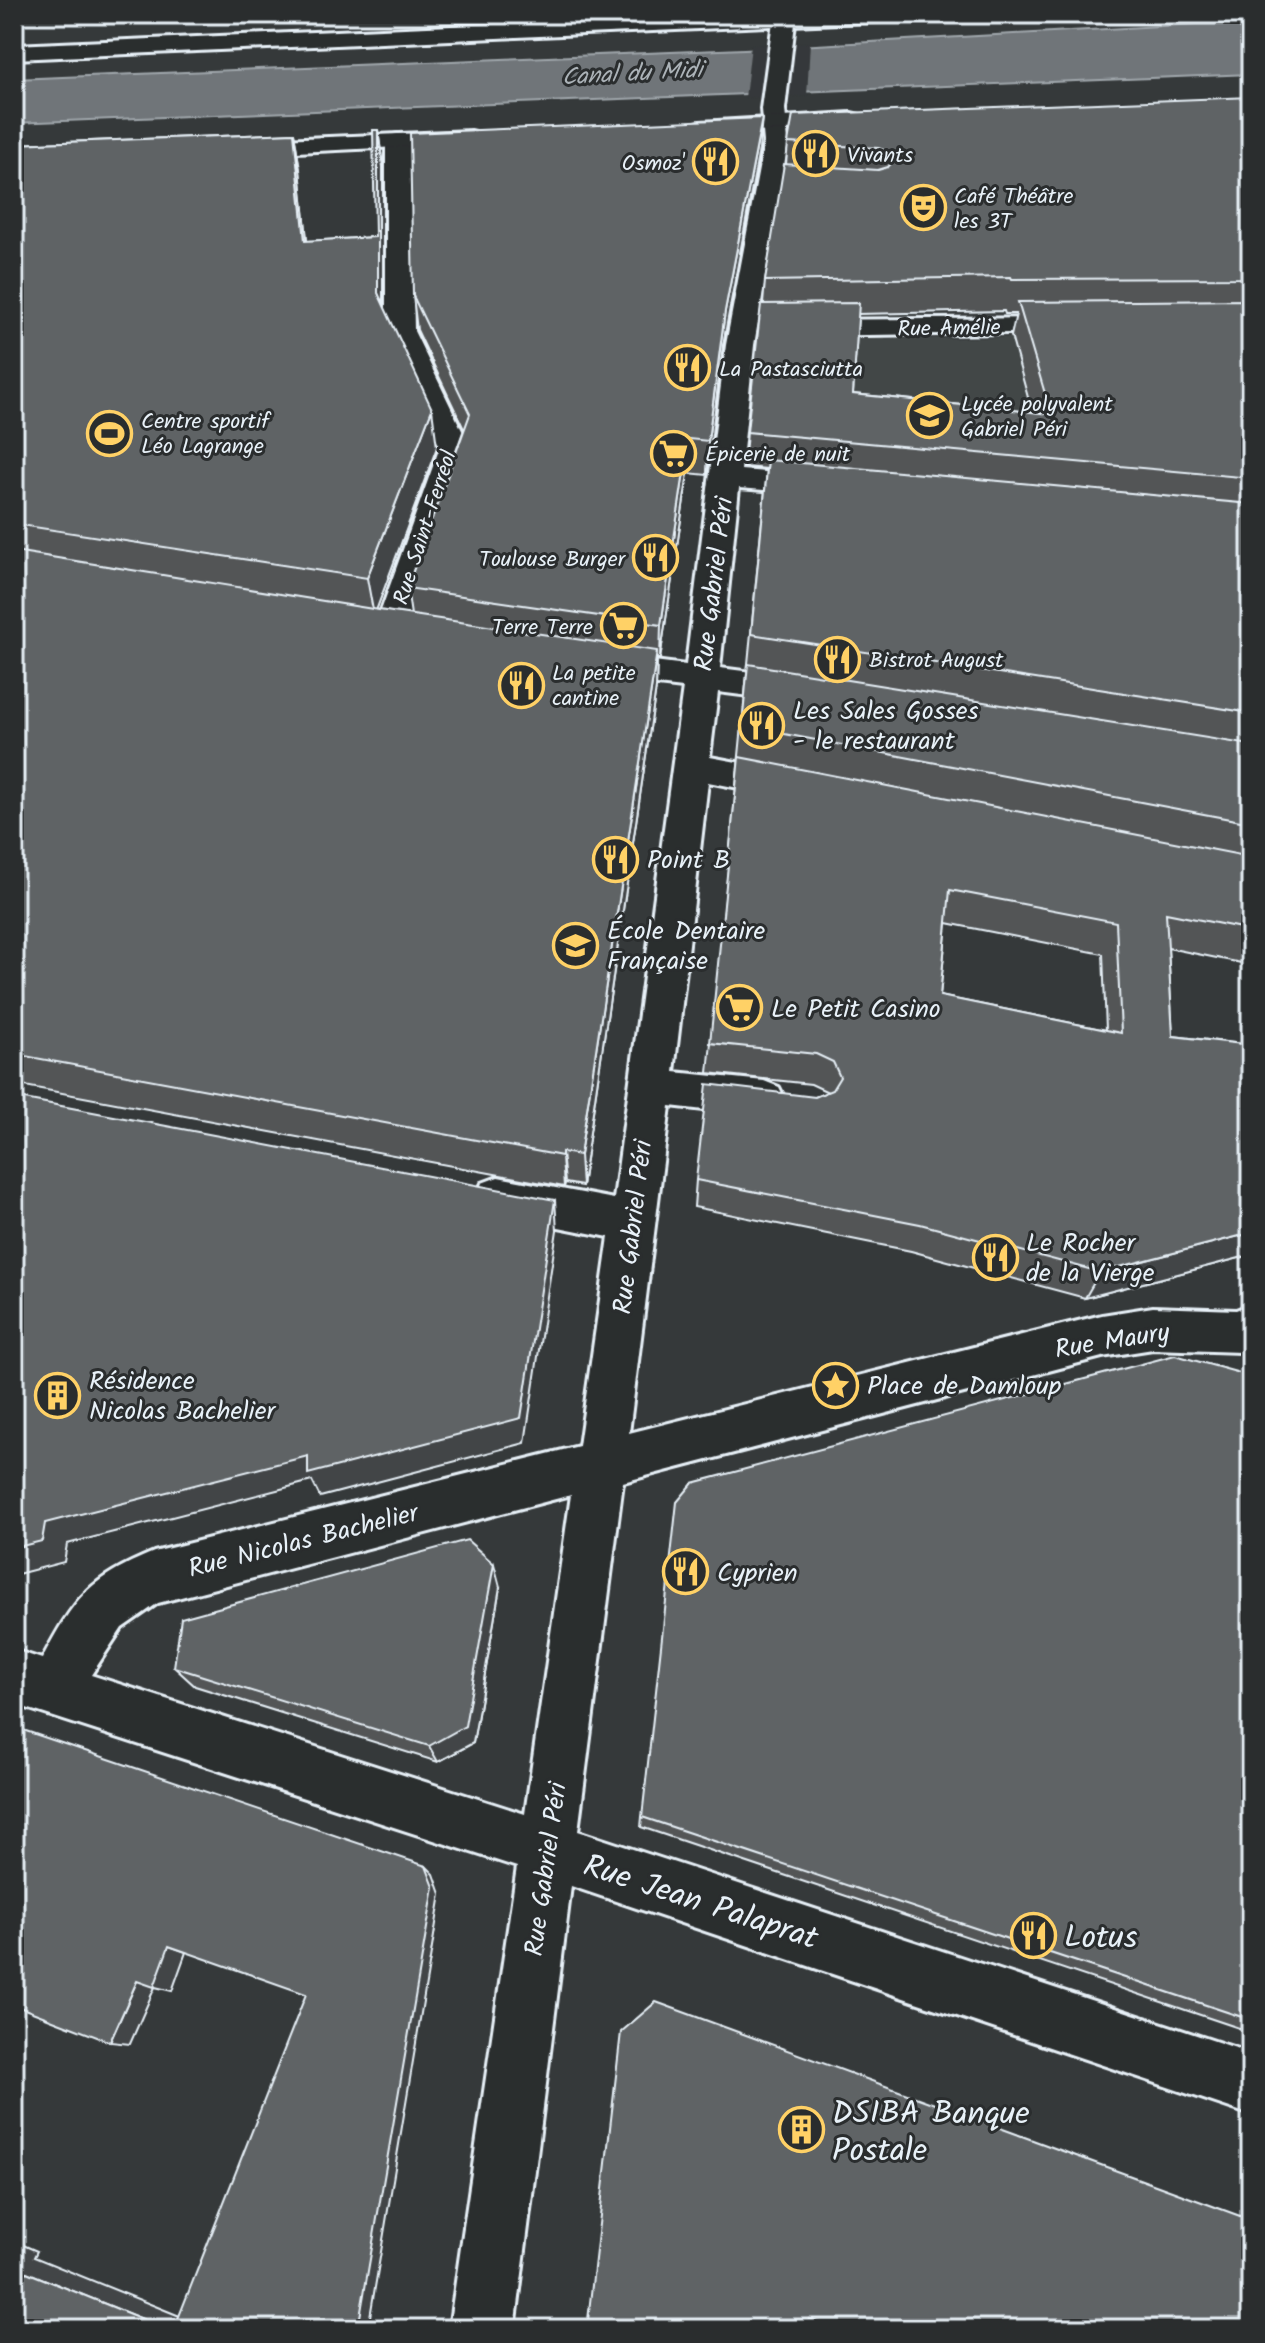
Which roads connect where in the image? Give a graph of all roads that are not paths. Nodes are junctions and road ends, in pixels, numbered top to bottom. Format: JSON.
{"nodes":[{"id":1,"x":884,"y":14,"type":"edge"},
{"id":2,"x":783,"y":22,"type":"edge"},
{"id":3,"x":14,"y":52,"type":"edge"},
{"id":4,"x":774,"y":116,"type":"junction"},
{"id":5,"x":870,"y":119,"type":"edge"},
{"id":6,"x":678,"y":130,"type":"edge"},
{"id":7,"x":491,"y":137,"type":"edge"},
{"id":8,"x":398,"y":141,"type":"junction"},
{"id":9,"x":214,"y":149,"type":"edge"},
{"id":10,"x":768,"y":187,"type":"junction"},
{"id":11,"x":795,"y":189,"type":"edge"},
{"id":12,"x":1093,"y":325,"type":"edge"},
{"id":13,"x":743,"y":328,"type":"junction"},
{"id":14,"x":725,"y":478,"type":"junction"},
{"id":15,"x":864,"y":489,"type":"edge"},
{"id":16,"x":386,"y":634,"type":"edge"},
{"id":17,"x":559,"y":660,"type":"edge"},
{"id":18,"x":702,"y":678,"type":"junction"},
{"id":19,"x":842,"y":697,"type":"edge"},
{"id":20,"x":691,"y":766,"type":"junction"},
{"id":21,"x":836,"y":794,"type":"edge"},
{"id":22,"x":651,"y":1087,"type":"junction"},
{"id":23,"x":795,"y":1103,"type":"edge"},
{"id":24,"x":454,"y":1188,"type":"edge"},
{"id":25,"x":633,"y":1222,"type":"junction"},
{"id":26,"x":1248,"y":1331,"type":"edge"},
{"id":27,"x":601,"y":1464,"type":"junction"},
{"id":28,"x":34,"y":1683,"type":"edge"},
{"id":29,"x":547,"y":1849,"type":"junction"},
{"id":30,"x":1251,"y":2084,"type":"edge"},
{"id":31,"x":482,"y":2329,"type":"edge"}],
"edges":[{"from":1,"to":2,"type":"street"},
{"from":2,"to":3,"type":"street"},
{"from":2,"to":4,"type":"street","name":"Rue Gabriel Péri"},
{"from":4,"to":5,"type":"street"},
{"from":4,"to":6,"type":"street"},
{"from":4,"to":10,"type":"street","name":"Rue Gabriel Péri"},
{"from":7,"to":8,"type":"street"},
{"from":8,"to":9,"type":"street"},
{"from":8,"to":16,"type":"street","name":"Rue Saint-Ferréol"},
{"from":10,"to":11,"type":"street"},
{"from":10,"to":13,"type":"street","name":"Rue Gabriel Péri"},
{"from":12,"to":13,"type":"street","name":"Rue Amélie"},
{"from":13,"to":14,"type":"street","name":"Rue Gabriel Péri"},
{"from":14,"to":15,"type":"street"},
{"from":14,"to":18,"type":"street","name":"Rue Gabriel Péri"},
{"from":17,"to":18,"type":"street"},
{"from":18,"to":19,"type":"street"},
{"from":18,"to":20,"type":"street","name":"Rue Gabriel Péri"},
{"from":20,"to":21,"type":"street"},
{"from":20,"to":22,"type":"street","name":"Rue Gabriel Péri"},
{"from":22,"to":23,"type":"street"},
{"from":22,"to":25,"type":"street","name":"Rue Gabriel Péri"},
{"from":24,"to":25,"type":"street"},
{"from":25,"to":27,"type":"street","name":"Rue Gabriel Péri"},
{"from":26,"to":27,"type":"street","name":"Rue Maury"},
{"from":27,"to":28,"type":"street","name":"Rue Nicolas Bachelier"},
{"from":27,"to":29,"type":"street","name":"Rue Gabriel Péri"},
{"from":28,"to":29,"type":"street","name":"Rue Jean Palaprat"},
{"from":29,"to":30,"type":"street","name":"Rue Jean Palaprat"},
{"from":29,"to":31,"type":"street","name":"Rue Gabriel Péri"}]}
